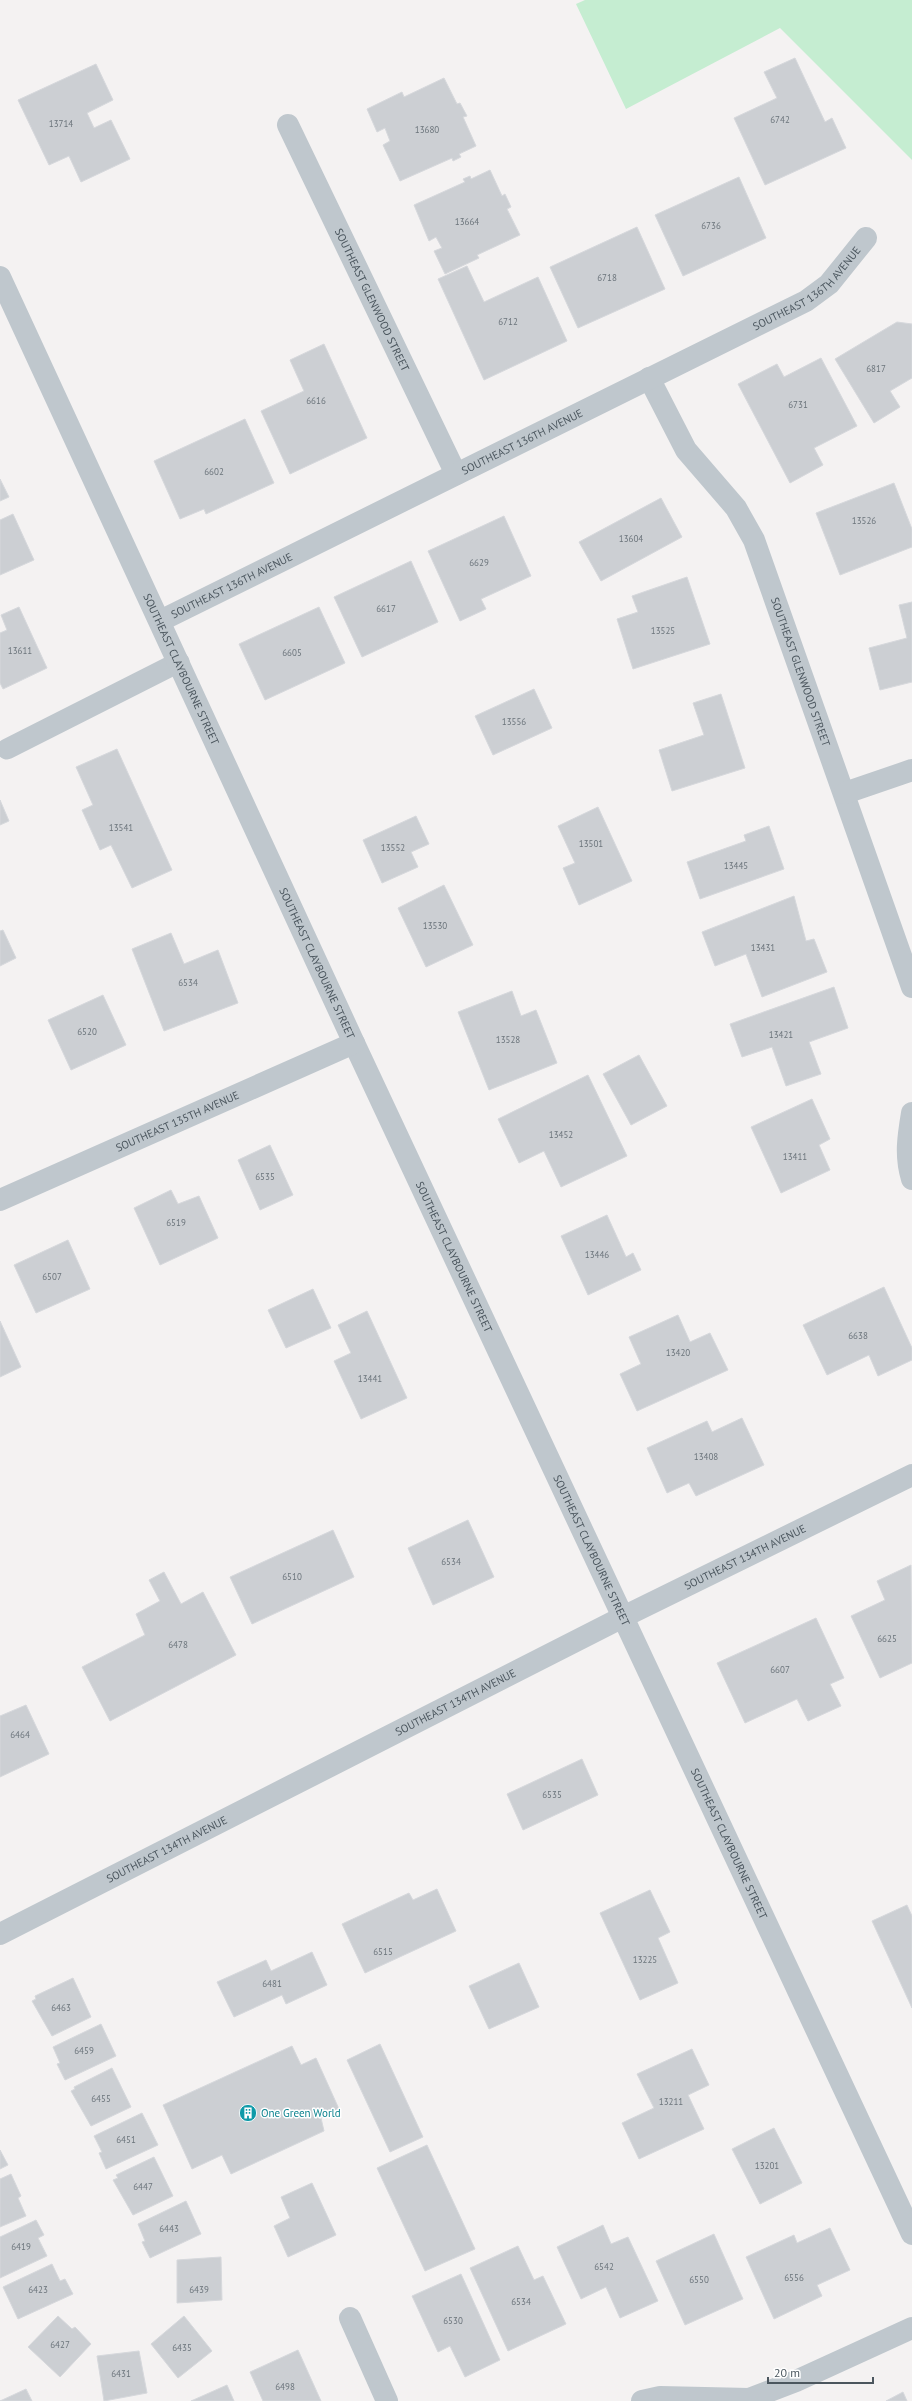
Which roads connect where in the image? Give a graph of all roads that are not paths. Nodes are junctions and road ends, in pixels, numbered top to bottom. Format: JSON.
{"nodes":[{"id":1,"x":288,"y":125,"type":"dead end"},
{"id":2,"x":866,"y":238,"type":"dead end"},
{"id":3,"x":0,"y":277,"type":"edge"},
{"id":4,"x":649,"y":378,"type":"junction"},
{"id":5,"x":456,"y":474,"type":"junction"},
{"id":6,"x":160,"y":621,"type":"junction"},
{"id":7,"x":179,"y":662,"type":"junction"},
{"id":8,"x":7,"y":749,"type":"dead end"},
{"id":9,"x":912,"y":770,"type":"edge"},
{"id":10,"x":845,"y":793,"type":"junction"},
{"id":11,"x":912,"y":987,"type":"edge"},
{"id":12,"x":354,"y":1043,"type":"junction"},
{"id":13,"x":912,"y":1113,"type":"edge"},
{"id":14,"x":912,"y":1179,"type":"edge"},
{"id":15,"x":0,"y":1200,"type":"edge"},
{"id":16,"x":912,"y":1475,"type":"edge"},
{"id":17,"x":623,"y":1617,"type":"junction"},
{"id":18,"x":0,"y":1934,"type":"edge"},
{"id":19,"x":912,"y":2234,"type":"edge"},
{"id":20,"x":350,"y":2318,"type":"dead end"},
{"id":21,"x":912,"y":2328,"type":"edge"},
{"id":22,"x":387,"y":2401,"type":"edge"},
{"id":23,"x":642,"y":2401,"type":"edge"}],
"edges":[{"from":1,"to":5,"type":"street","name":"SOUTHEAST GLENWOOD STREET"},
{"from":2,"to":4,"type":"street","name":"SOUTHEAST 136TH AVENUE"},
{"from":3,"to":6,"type":"street","name":"SOUTHEAST CLAYBOURNE STREET"},
{"from":4,"to":5,"type":"street","name":"SOUTHEAST 136TH AVENUE"},
{"from":4,"to":10,"type":"street","name":"SOUTHEAST GLENWOOD STREET"},
{"from":5,"to":6,"type":"street","name":"SOUTHEAST 136TH AVENUE"},
{"from":6,"to":7,"type":"street","name":"SOUTHEAST CLAYBOURNE STREET"},
{"from":7,"to":8,"type":"lane"},
{"from":7,"to":12,"type":"street","name":"SOUTHEAST CLAYBOURNE STREET"},
{"from":9,"to":10,"type":"street"},
{"from":10,"to":11,"type":"street","name":"SOUTHEAST GLENWOOD STREET"},
{"from":12,"to":15,"type":"street","name":"SOUTHEAST 135TH AVENUE"},
{"from":12,"to":17,"type":"street","name":"SOUTHEAST CLAYBOURNE STREET"},
{"from":13,"to":14,"type":"street"},
{"from":16,"to":17,"type":"street","name":"SOUTHEAST 134TH AVENUE"},
{"from":17,"to":18,"type":"street","name":"SOUTHEAST 134TH AVENUE"},
{"from":17,"to":19,"type":"street","name":"SOUTHEAST CLAYBOURNE STREET"},
{"from":20,"to":22,"type":"street"},
{"from":21,"to":23,"type":"street"}]}
